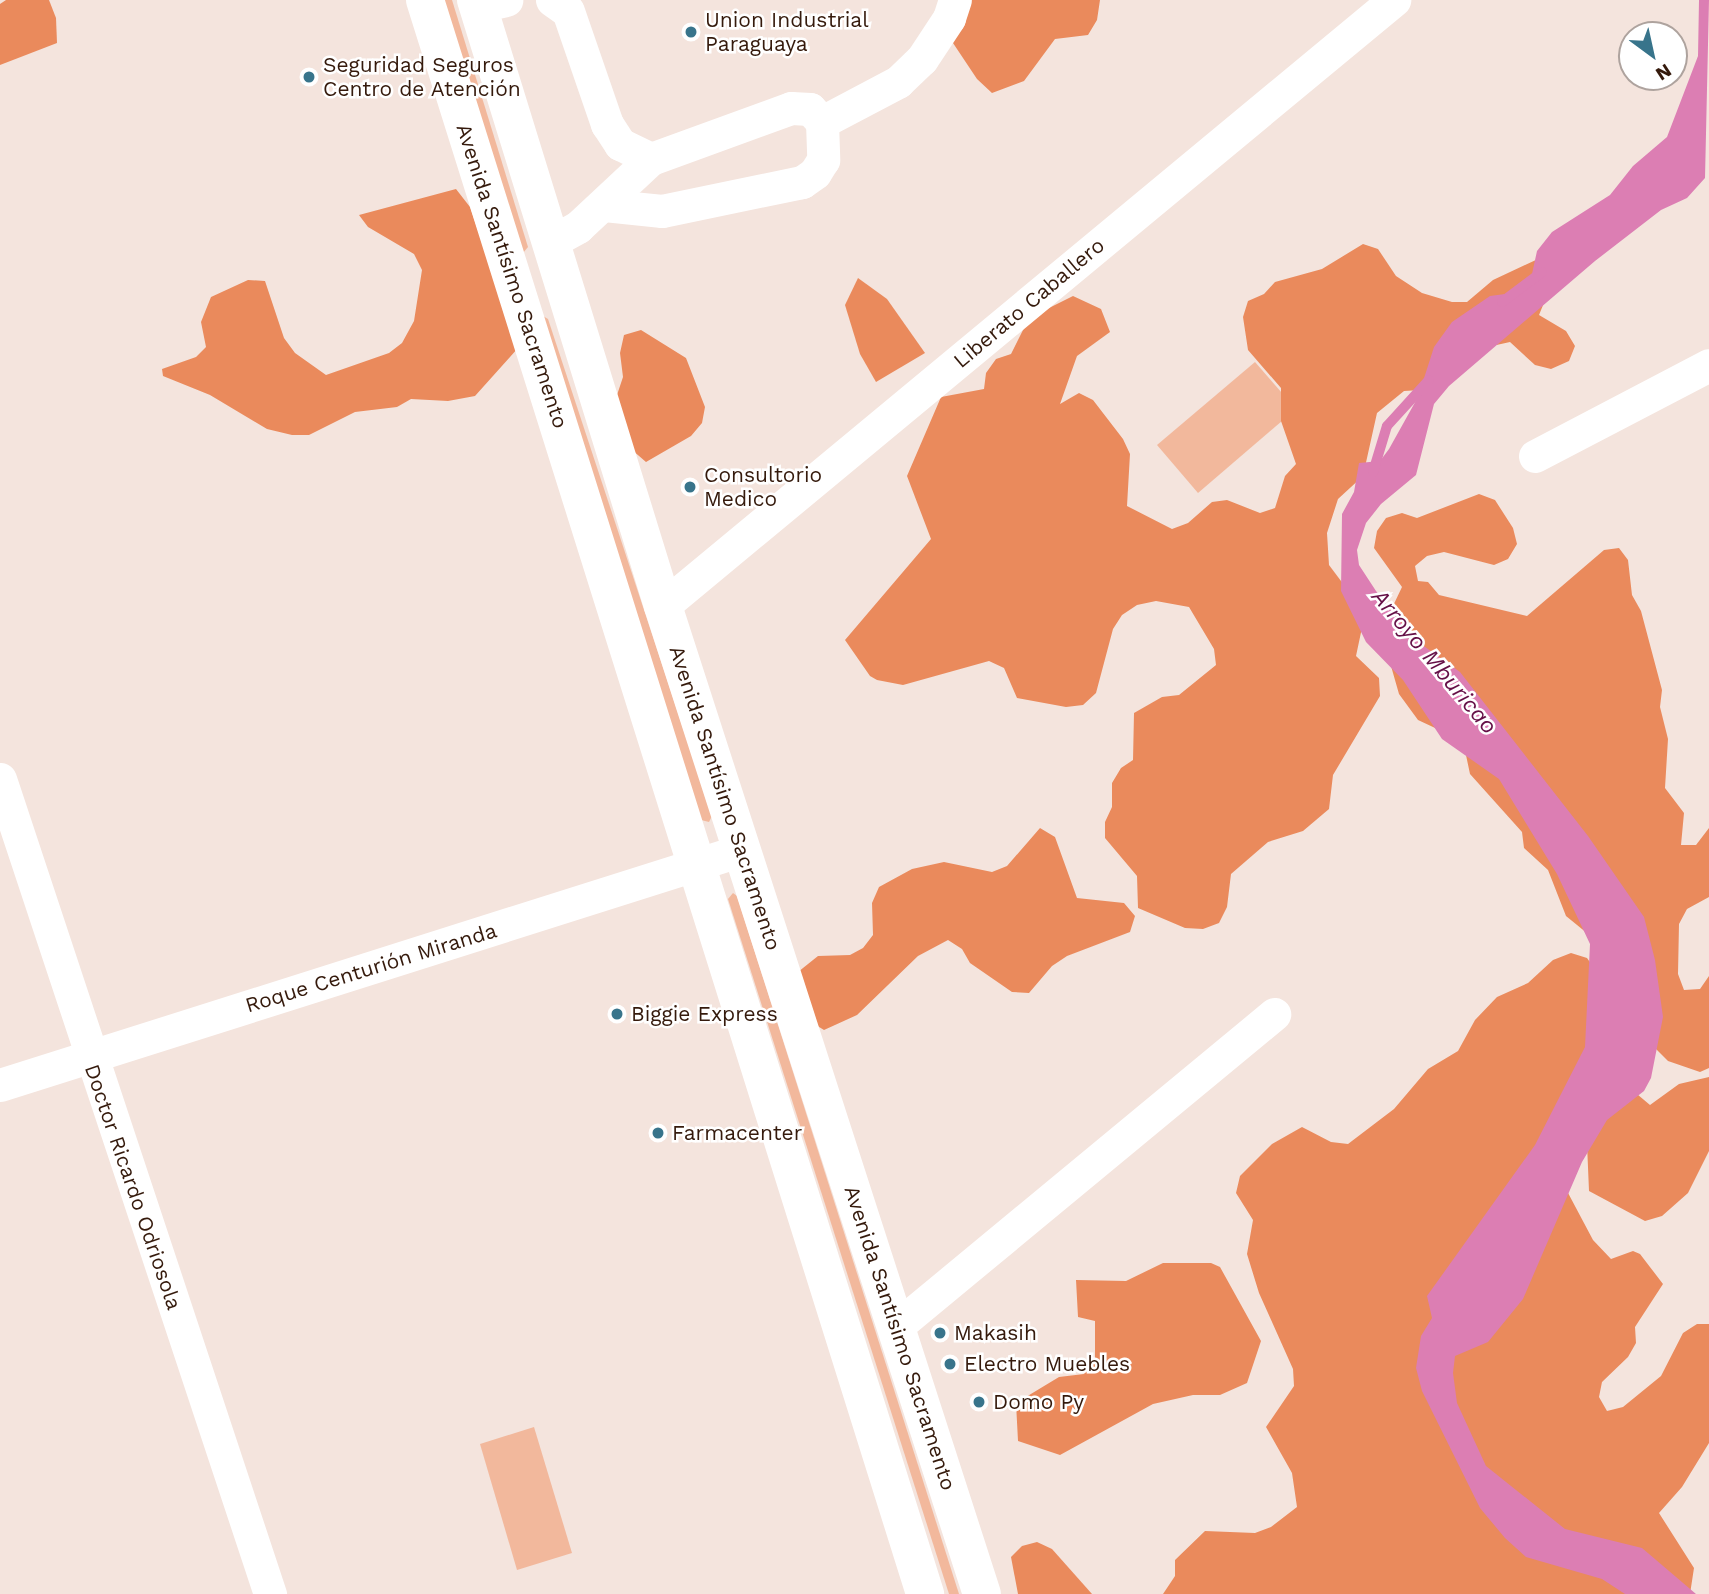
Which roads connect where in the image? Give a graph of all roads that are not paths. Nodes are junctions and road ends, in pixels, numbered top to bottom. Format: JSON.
{"nodes":[{"id":1,"x":425,"y":0,"type":"edge"},
{"id":2,"x":552,"y":0,"type":"edge"},
{"id":3,"x":955,"y":0,"type":"edge"},
{"id":4,"x":1394,"y":0,"type":"edge"},
{"id":5,"x":487,"y":2,"type":"edge"},
{"id":6,"x":822,"y":122,"type":"junction"},
{"id":7,"x":651,"y":159,"type":"junction"},
{"id":8,"x":604,"y":205,"type":"junction"},
{"id":9,"x":551,"y":242,"type":"junction"},
{"id":10,"x":508,"y":264,"type":"junction"},
{"id":11,"x":1709,"y":365,"type":"edge"},
{"id":12,"x":1535,"y":456,"type":"dead end"},
{"id":13,"x":663,"y":606,"type":"junction"},
{"id":14,"x":0,"y":779,"type":"edge"},
{"id":15,"x":742,"y":850,"type":"junction"},
{"id":16,"x":697,"y":866,"type":"junction"},
{"id":17,"x":1274,"y":1014,"type":"dead end"},
{"id":18,"x":90,"y":1057,"type":"junction"},
{"id":19,"x":0,"y":1085,"type":"edge"},
{"id":20,"x":896,"y":1327,"type":"junction"},
{"id":21,"x":270,"y":1594,"type":"edge"},
{"id":22,"x":925,"y":1594,"type":"edge"},
{"id":23,"x":982,"y":1594,"type":"edge"}],
"edges":[{"from":1,"to":10,"type":"main road","name":"Avenida Santísimo Sacramento"},
{"from":2,"to":7,"type":"street"},
{"from":3,"to":6,"type":"street"},
{"from":4,"to":13,"type":"street","name":"Liberato Caballero"},
{"from":5,"to":9,"type":"main road","name":"Avenida Santísimo Sacramento"},
{"from":6,"to":7,"type":"street"},
{"from":6,"to":8,"type":"street"},
{"from":7,"to":8,"type":"street"},
{"from":8,"to":9,"type":"street"},
{"from":9,"to":10,"type":"main road"},
{"from":9,"to":13,"type":"main road","name":"Avenida Santísimo Sacramento"},
{"from":10,"to":16,"type":"main road","name":"Avenida Santísimo Sacramento"},
{"from":11,"to":12,"type":"street"},
{"from":13,"to":15,"type":"main road","name":"Avenida Santísimo Sacramento"},
{"from":14,"to":18,"type":"street","name":"Doctor Ricardo Odriosola"},
{"from":15,"to":16,"type":"street","name":"Roque Centurión Miranda"},
{"from":15,"to":20,"type":"main road","name":"Avenida Santísimo Sacramento"},
{"from":16,"to":18,"type":"street","name":"Roque Centurión Miranda"},
{"from":16,"to":22,"type":"main road","name":"Avenida Santísimo Sacramento"},
{"from":17,"to":20,"type":"street"},
{"from":18,"to":19,"type":"street","name":"Roque Centurión Miranda"},
{"from":18,"to":21,"type":"street","name":"Doctor Ricardo Odriosola"},
{"from":20,"to":23,"type":"main road","name":"Avenida Santísimo Sacramento"}]}
